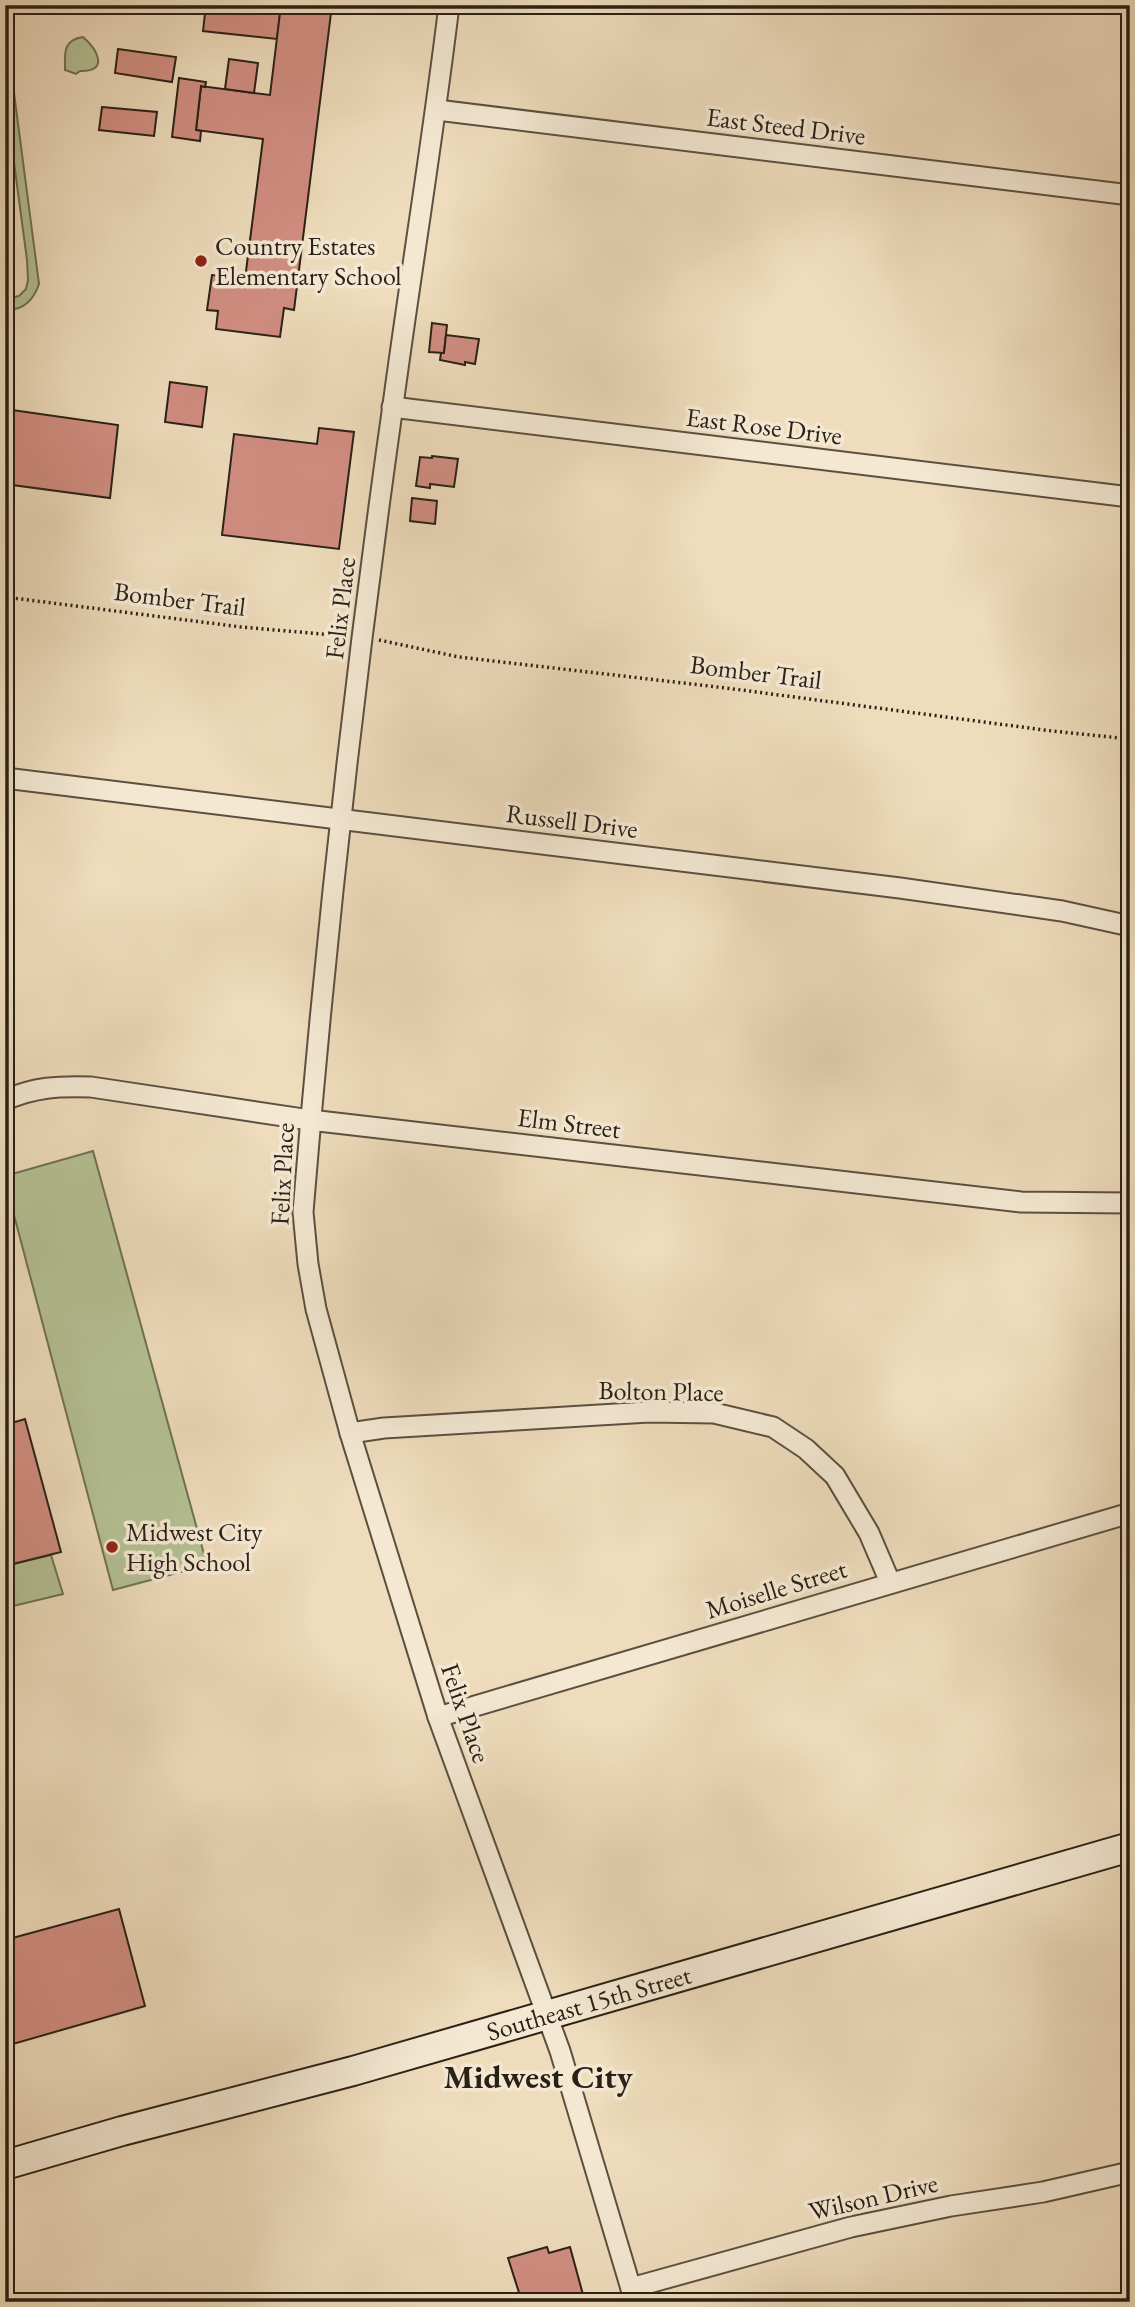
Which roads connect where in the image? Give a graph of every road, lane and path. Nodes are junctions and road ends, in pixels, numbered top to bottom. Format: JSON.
{"nodes":[{"id":1,"x":449,"y":5,"type":"edge"},
{"id":2,"x":437,"y":110,"type":"junction"},
{"id":3,"x":1130,"y":195,"type":"edge"},
{"id":4,"x":392,"y":407,"type":"junction"},
{"id":5,"x":1130,"y":497,"type":"edge"},
{"id":6,"x":5,"y":597,"type":"edge"},
{"id":7,"x":351,"y":637,"type":"dead end"},
{"id":8,"x":377,"y":639,"type":"dead end"},
{"id":9,"x":1130,"y":739,"type":"edge"},
{"id":10,"x":5,"y":778,"type":"edge"},
{"id":11,"x":340,"y":818,"type":"junction"},
{"id":12,"x":1130,"y":926,"type":"edge"},
{"id":13,"x":5,"y":1100,"type":"edge"},
{"id":14,"x":310,"y":1120,"type":"junction"},
{"id":15,"x":1130,"y":1203,"type":"edge"},
{"id":16,"x":350,"y":1433,"type":"junction"},
{"id":17,"x":1130,"y":1513,"type":"edge"},
{"id":18,"x":890,"y":1582,"type":"junction"},
{"id":19,"x":438,"y":1717,"type":"junction"},
{"id":20,"x":1130,"y":1847,"type":"edge"},
{"id":21,"x":548,"y":2016,"type":"junction"},
{"id":22,"x":5,"y":2165,"type":"edge"},
{"id":23,"x":1130,"y":2172,"type":"edge"},
{"id":24,"x":633,"y":2295,"type":"edge"}],
"edges":[{"from":1,"to":2,"type":"street","name":"Felix Place"},
{"from":2,"to":3,"type":"street","name":"East Steed Drive"},
{"from":2,"to":4,"type":"street","name":"Felix Place"},
{"from":4,"to":5,"type":"street","name":"East Rose Drive"},
{"from":4,"to":11,"type":"street","name":"Felix Place"},
{"from":6,"to":7,"type":"path","name":"Bomber Trail"},
{"from":8,"to":9,"type":"path","name":"Bomber Trail"},
{"from":10,"to":11,"type":"street","name":"Russell Drive"},
{"from":11,"to":12,"type":"street","name":"Russell Drive"},
{"from":11,"to":14,"type":"street","name":"Felix Place"},
{"from":13,"to":14,"type":"street","name":"Elm Street"},
{"from":14,"to":15,"type":"street","name":"Elm Street"},
{"from":14,"to":16,"type":"street","name":"Felix Place"},
{"from":16,"to":18,"type":"street","name":"Bolton Place"},
{"from":16,"to":19,"type":"street","name":"Felix Place"},
{"from":17,"to":18,"type":"street","name":"Moiselle Street"},
{"from":18,"to":19,"type":"street","name":"Moiselle Street"},
{"from":19,"to":21,"type":"street","name":"Felix Place"},
{"from":20,"to":21,"type":"main road","name":"Southeast 15th Street"},
{"from":21,"to":22,"type":"main road","name":"Southeast 15th Street"},
{"from":21,"to":24,"type":"street","name":"Felix Place"},
{"from":23,"to":24,"type":"street","name":"Wilson Drive"}]}
